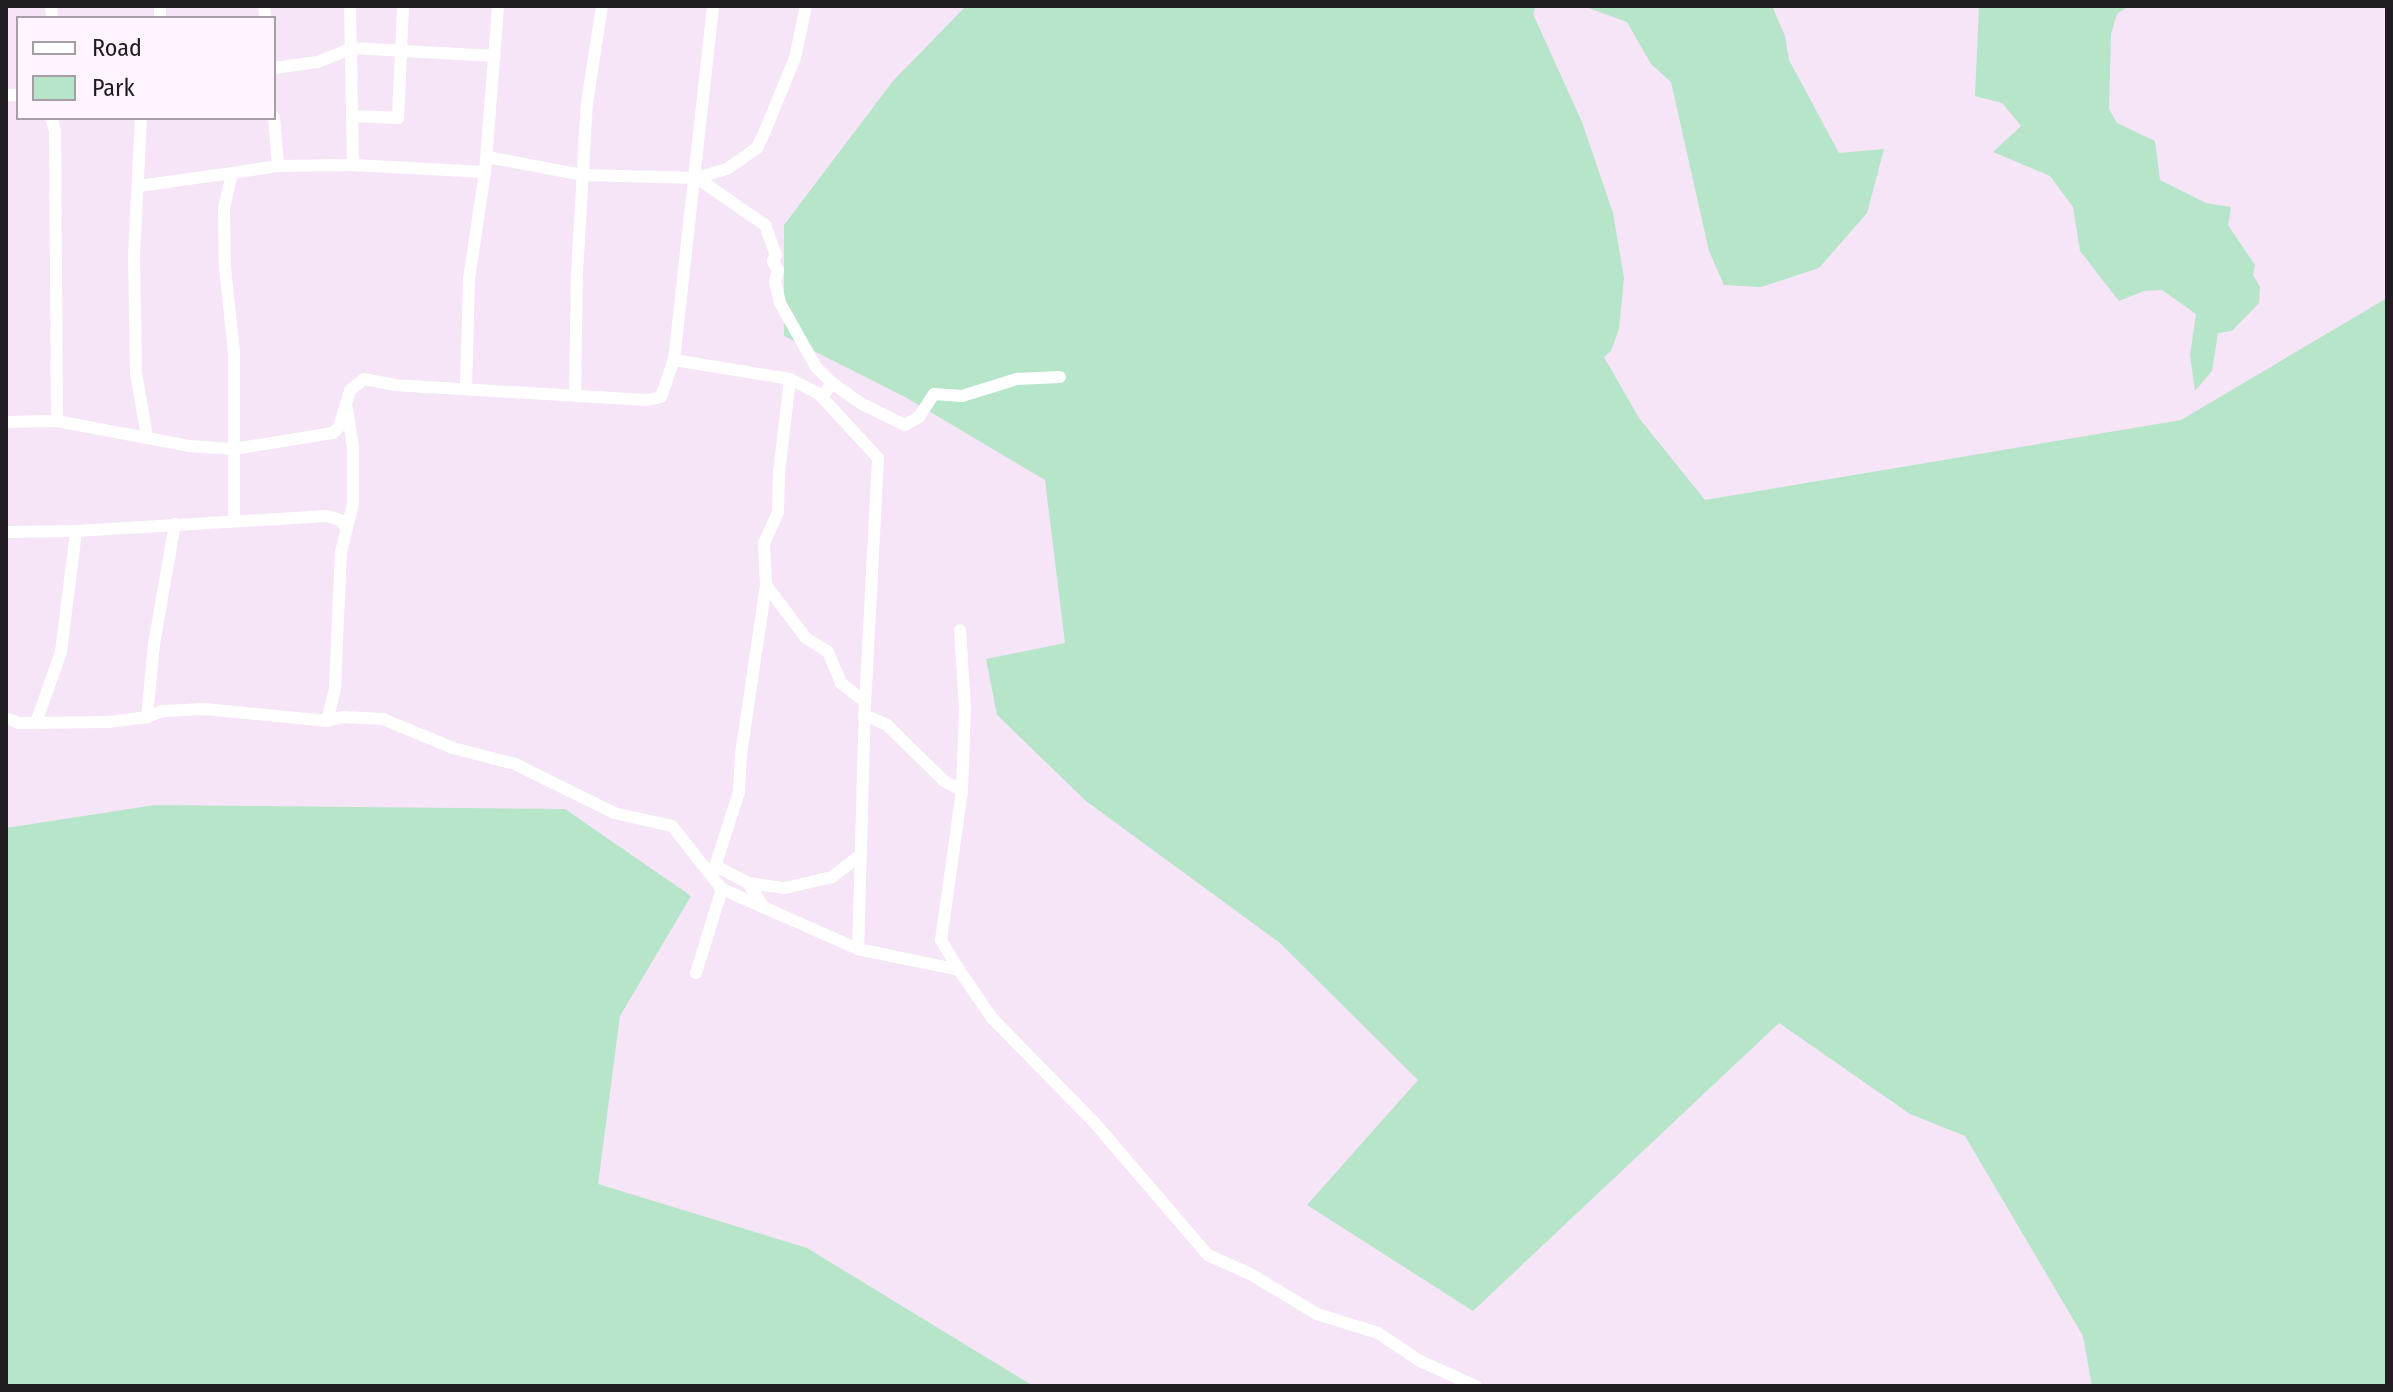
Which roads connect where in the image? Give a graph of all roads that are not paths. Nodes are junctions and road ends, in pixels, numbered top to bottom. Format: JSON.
{"nodes":[{"id":1,"x":350,"y":6,"type":"edge"},
{"id":2,"x":403,"y":6,"type":"edge"},
{"id":3,"x":498,"y":6,"type":"edge"},
{"id":4,"x":602,"y":6,"type":"edge"},
{"id":5,"x":713,"y":6,"type":"edge"},
{"id":6,"x":806,"y":6,"type":"edge"},
{"id":7,"x":352,"y":48,"type":"junction"},
{"id":8,"x":403,"y":49,"type":"junction"},
{"id":9,"x":495,"y":56,"type":"junction"},
{"id":10,"x":276,"y":68,"type":"edge"},
{"id":11,"x":352,"y":116,"type":"junction"},
{"id":12,"x":52,"y":120,"type":"edge"},
{"id":13,"x":141,"y":120,"type":"edge"},
{"id":14,"x":274,"y":120,"type":"edge"},
{"id":15,"x":487,"y":157,"type":"junction"},
{"id":16,"x":353,"y":165,"type":"junction"},
{"id":17,"x":278,"y":166,"type":"junction"},
{"id":18,"x":485,"y":172,"type":"junction"},
{"id":19,"x":232,"y":173,"type":"junction"},
{"id":20,"x":583,"y":175,"type":"junction"},
{"id":21,"x":697,"y":178,"type":"junction"},
{"id":22,"x":139,"y":186,"type":"junction"},
{"id":23,"x":674,"y":360,"type":"junction"},
{"id":24,"x":1060,"y":377,"type":"dead end"},
{"id":25,"x":790,"y":379,"type":"junction"},
{"id":26,"x":832,"y":383,"type":"junction"},
{"id":27,"x":466,"y":387,"type":"junction"},
{"id":28,"x":575,"y":395,"type":"junction"},
{"id":29,"x":822,"y":397,"type":"junction"},
{"id":30,"x":346,"y":405,"type":"junction"},
{"id":31,"x":57,"y":421,"type":"junction"},
{"id":32,"x":6,"y":422,"type":"edge"},
{"id":33,"x":147,"y":437,"type":"junction"},
{"id":34,"x":234,"y":449,"type":"junction"},
{"id":35,"x":234,"y":521,"type":"junction"},
{"id":36,"x":175,"y":524,"type":"junction"},
{"id":37,"x":345,"y":526,"type":"junction"},
{"id":38,"x":76,"y":531,"type":"junction"},
{"id":39,"x":6,"y":532,"type":"edge"},
{"id":40,"x":766,"y":585,"type":"junction"},
{"id":41,"x":960,"y":630,"type":"dead end"},
{"id":42,"x":864,"y":708,"type":"junction"},
{"id":43,"x":147,"y":717,"type":"junction"},
{"id":44,"x":6,"y":718,"type":"edge"},
{"id":45,"x":37,"y":720,"type":"junction"},
{"id":46,"x":327,"y":721,"type":"junction"},
{"id":47,"x":962,"y":790,"type":"junction"},
{"id":48,"x":861,"y":854,"type":"junction"},
{"id":49,"x":714,"y":871,"type":"junction"},
{"id":50,"x":748,"y":883,"type":"junction"},
{"id":51,"x":722,"y":889,"type":"junction"},
{"id":52,"x":764,"y":908,"type":"junction"},
{"id":53,"x":858,"y":949,"type":"junction"},
{"id":54,"x":959,"y":970,"type":"junction"},
{"id":55,"x":696,"y":973,"type":"dead end"},
{"id":56,"x":1476,"y":1386,"type":"edge"}],
"edges":[{"from":1,"to":7,"type":"street"},
{"from":2,"to":8,"type":"street"},
{"from":3,"to":9,"type":"street"},
{"from":4,"to":20,"type":"street"},
{"from":5,"to":21,"type":"street"},
{"from":6,"to":21,"type":"street"},
{"from":7,"to":8,"type":"street"},
{"from":7,"to":10,"type":"street"},
{"from":7,"to":11,"type":"street"},
{"from":8,"to":9,"type":"street"},
{"from":8,"to":11,"type":"street"},
{"from":9,"to":15,"type":"street"},
{"from":11,"to":16,"type":"street"},
{"from":12,"to":31,"type":"street"},
{"from":13,"to":22,"type":"street"},
{"from":14,"to":17,"type":"street"},
{"from":15,"to":18,"type":"street"},
{"from":15,"to":20,"type":"street"},
{"from":16,"to":17,"type":"street"},
{"from":16,"to":18,"type":"street"},
{"from":17,"to":19,"type":"street"},
{"from":18,"to":27,"type":"street"},
{"from":19,"to":22,"type":"street"},
{"from":19,"to":34,"type":"street"},
{"from":20,"to":21,"type":"street"},
{"from":20,"to":28,"type":"street"},
{"from":21,"to":23,"type":"street"},
{"from":21,"to":26,"type":"street"},
{"from":22,"to":33,"type":"street"},
{"from":23,"to":25,"type":"street"},
{"from":23,"to":28,"type":"street"},
{"from":24,"to":26,"type":"street"},
{"from":25,"to":29,"type":"street"},
{"from":25,"to":40,"type":"street"},
{"from":26,"to":29,"type":"street"},
{"from":27,"to":28,"type":"street"},
{"from":27,"to":30,"type":"street"},
{"from":29,"to":42,"type":"street"},
{"from":30,"to":34,"type":"street"},
{"from":30,"to":37,"type":"street"},
{"from":31,"to":32,"type":"street"},
{"from":31,"to":33,"type":"street"},
{"from":33,"to":34,"type":"street"},
{"from":34,"to":35,"type":"street"},
{"from":35,"to":36,"type":"street"},
{"from":35,"to":37,"type":"street"},
{"from":36,"to":38,"type":"street"},
{"from":36,"to":43,"type":"street"},
{"from":37,"to":46,"type":"street"},
{"from":38,"to":39,"type":"street"},
{"from":38,"to":45,"type":"street"},
{"from":40,"to":42,"type":"street"},
{"from":40,"to":49,"type":"street"},
{"from":41,"to":47,"type":"street"},
{"from":42,"to":47,"type":"street"},
{"from":42,"to":48,"type":"street"},
{"from":43,"to":45,"type":"street"},
{"from":43,"to":46,"type":"street"},
{"from":44,"to":45,"type":"street"},
{"from":46,"to":49,"type":"street"},
{"from":47,"to":54,"type":"street"},
{"from":48,"to":50,"type":"street"},
{"from":48,"to":53,"type":"street"},
{"from":49,"to":50,"type":"street"},
{"from":49,"to":51,"type":"street"},
{"from":50,"to":52,"type":"street"},
{"from":51,"to":52,"type":"street"},
{"from":51,"to":55,"type":"street"},
{"from":52,"to":53,"type":"street"},
{"from":53,"to":54,"type":"street"},
{"from":54,"to":56,"type":"street"}]}
